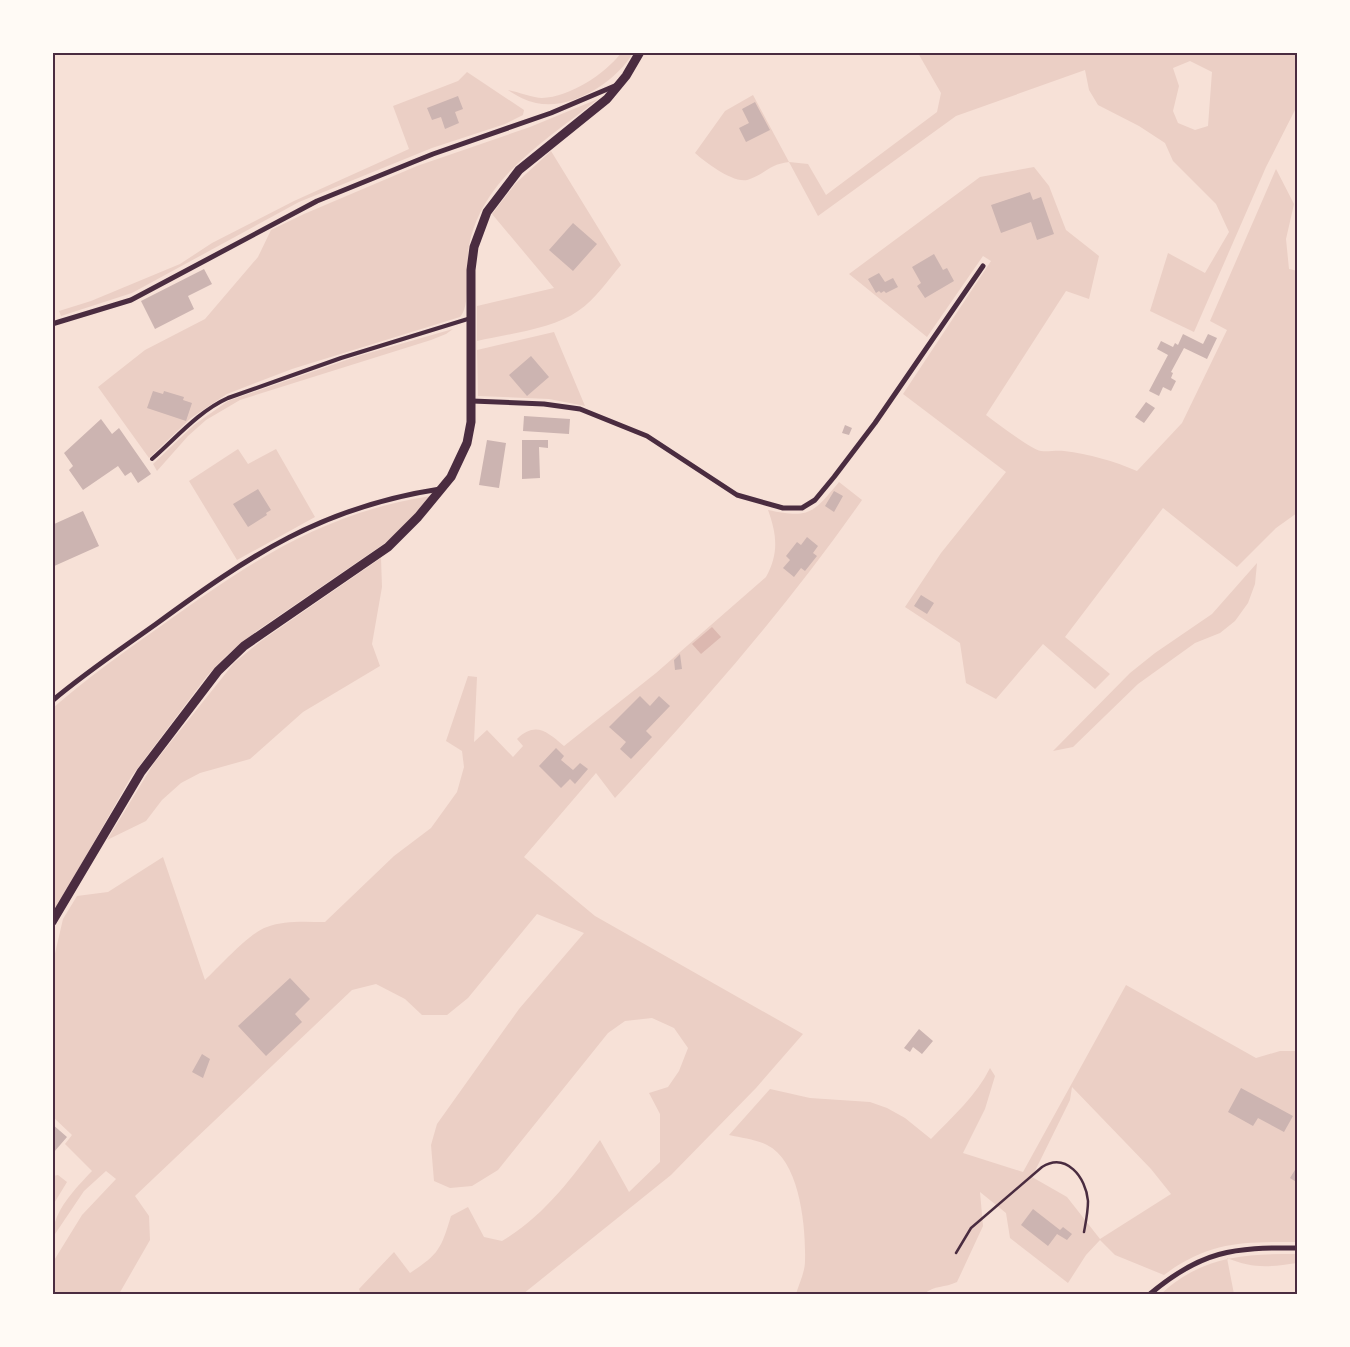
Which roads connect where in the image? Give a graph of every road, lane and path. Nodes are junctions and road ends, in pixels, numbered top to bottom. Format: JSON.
{"nodes":[{"id":1,"x":640,"y":52,"type":"edge"},
{"id":2,"x":620,"y":83,"type":"junction"},
{"id":3,"x":983,"y":266,"type":"dead end"},
{"id":4,"x":471,"y":318,"type":"junction"},
{"id":5,"x":52,"y":324,"type":"edge"},
{"id":6,"x":472,"y":401,"type":"junction"},
{"id":7,"x":152,"y":459,"type":"dead end"},
{"id":8,"x":443,"y":488,"type":"junction"},
{"id":9,"x":52,"y":701,"type":"edge"},
{"id":10,"x":52,"y":922,"type":"edge"},
{"id":11,"x":1084,"y":1232,"type":"dead end"},
{"id":12,"x":1298,"y":1248,"type":"edge"},
{"id":13,"x":956,"y":1253,"type":"dead end"},
{"id":14,"x":1150,"y":1294,"type":"edge"}],
"edges":[{"from":1,"to":2,"type":"street"},
{"from":2,"to":4,"type":"street"},
{"from":2,"to":5,"type":"street"},
{"from":3,"to":6,"type":"street"},
{"from":4,"to":6,"type":"street"},
{"from":4,"to":7,"type":"lane"},
{"from":6,"to":8,"type":"street"},
{"from":8,"to":9,"type":"street"},
{"from":8,"to":10,"type":"street"},
{"from":11,"to":13,"type":"path"},
{"from":12,"to":14,"type":"street"}]}
